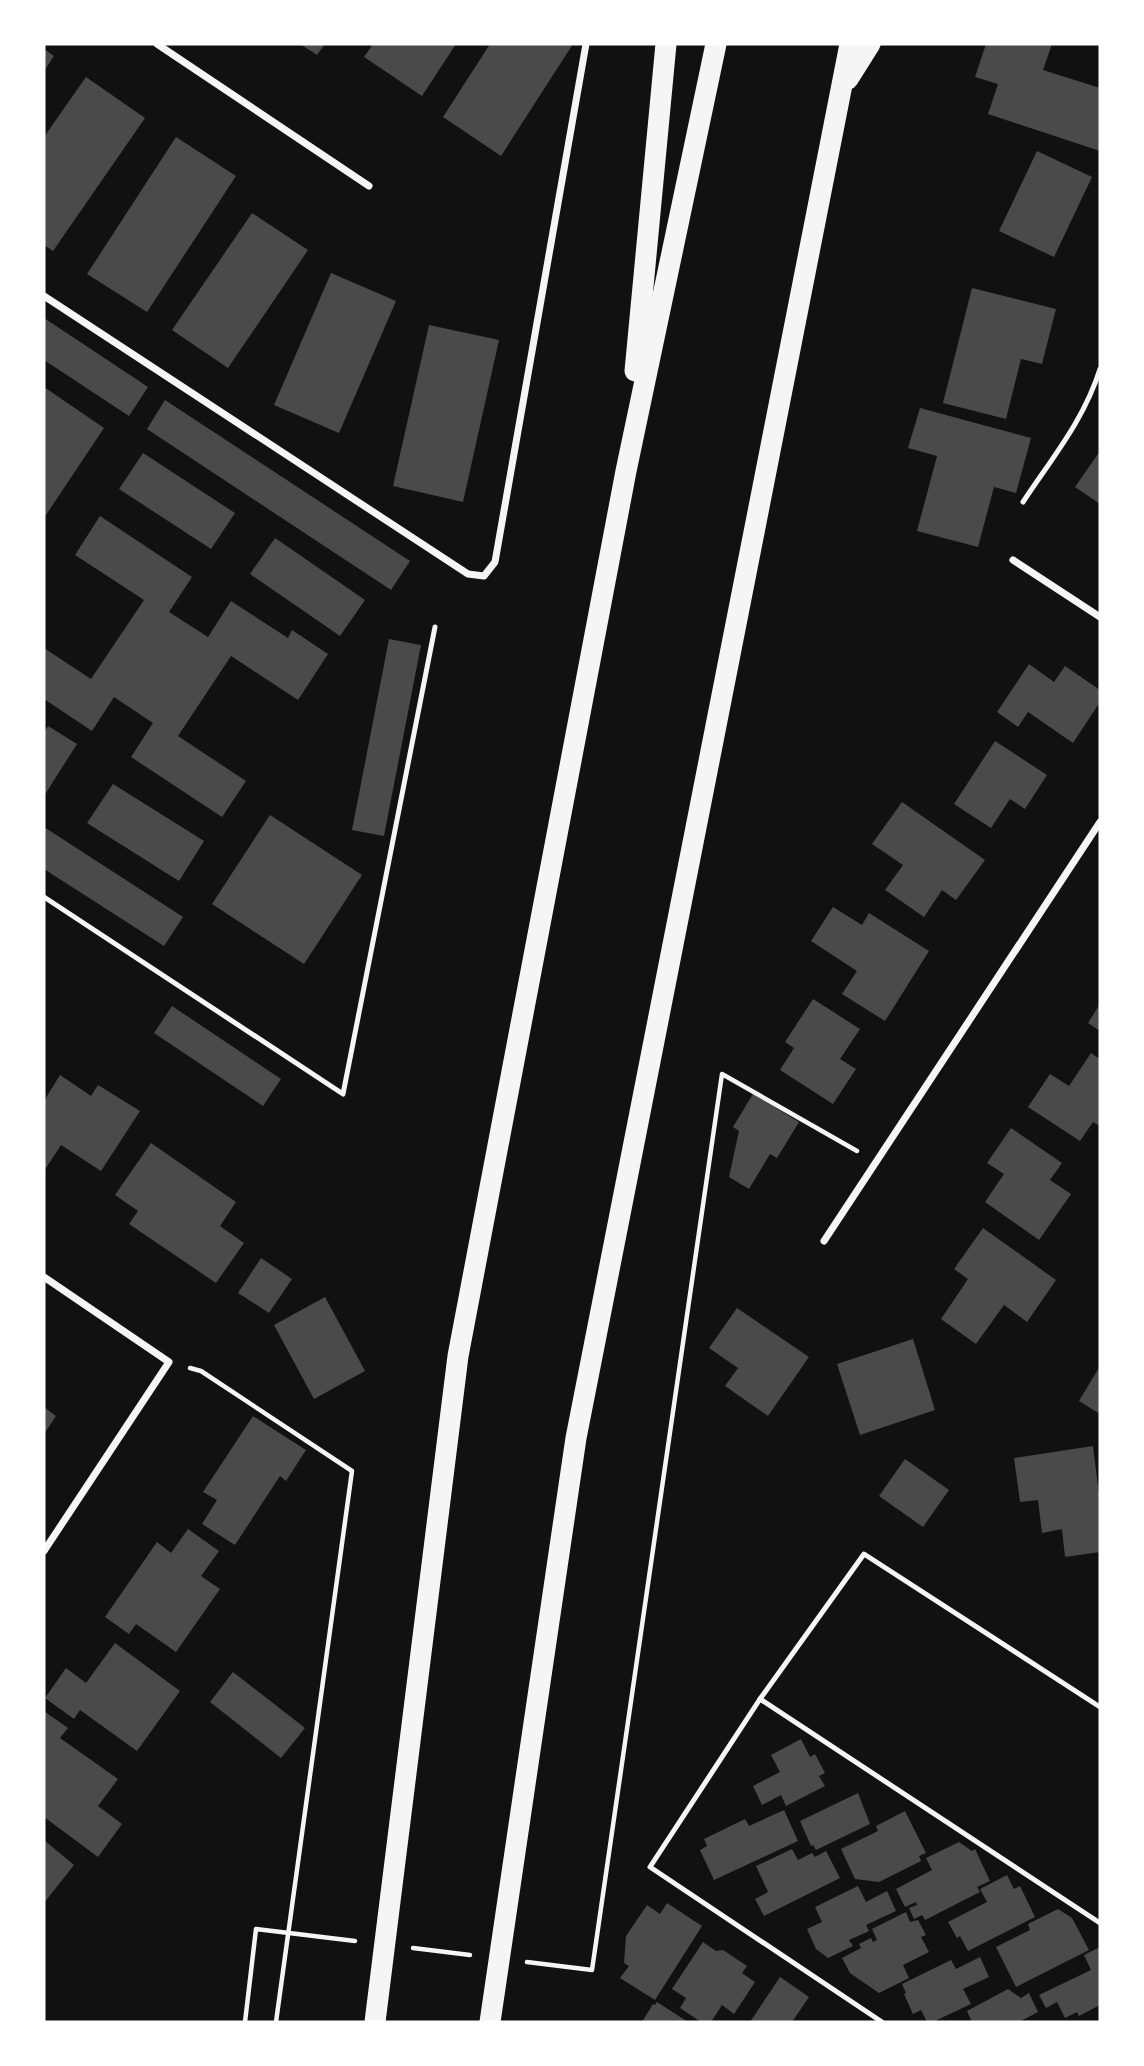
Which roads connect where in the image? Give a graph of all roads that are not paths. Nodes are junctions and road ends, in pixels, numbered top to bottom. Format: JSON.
{"nodes":[{"id":1,"x":157,"y":44,"type":"edge"},
{"id":2,"x":586,"y":44,"type":"edge"},
{"id":3,"x":666,"y":44,"type":"edge"},
{"id":4,"x":716,"y":44,"type":"edge"},
{"id":5,"x":850,"y":44,"type":"edge"},
{"id":6,"x":870,"y":44,"type":"edge"},
{"id":7,"x":841,"y":89,"type":"junction"},
{"id":8,"x":369,"y":186,"type":"dead end"},
{"id":9,"x":44,"y":296,"type":"edge"},
{"id":10,"x":1100,"y":369,"type":"edge"},
{"id":11,"x":626,"y":471,"type":"junction"},
{"id":12,"x":1023,"y":502,"type":"dead end"},
{"id":13,"x":1013,"y":559,"type":"dead end"},
{"id":14,"x":1100,"y":617,"type":"edge"},
{"id":15,"x":435,"y":626,"type":"dead end"},
{"id":16,"x":1100,"y":822,"type":"edge"},
{"id":17,"x":44,"y":897,"type":"edge"},
{"id":18,"x":824,"y":1241,"type":"dead end"},
{"id":19,"x":44,"y":1278,"type":"edge"},
{"id":20,"x":44,"y":1550,"type":"edge"},
{"id":21,"x":760,"y":1699,"type":"junction"},
{"id":22,"x":1100,"y":1707,"type":"edge"},
{"id":23,"x":1100,"y":1923,"type":"edge"},
{"id":24,"x":375,"y":2022,"type":"edge"},
{"id":25,"x":490,"y":2022,"type":"edge"},
{"id":26,"x":882,"y":2022,"type":"edge"}],
"edges":[{"from":1,"to":8,"type":"street"},
{"from":2,"to":9,"type":"street"},
{"from":3,"to":11,"type":"highway"},
{"from":4,"to":11,"type":"highway"},
{"from":5,"to":7,"type":"highway"},
{"from":6,"to":7,"type":"highway"},
{"from":7,"to":25,"type":"highway"},
{"from":10,"to":12,"type":"lane"},
{"from":11,"to":24,"type":"highway"},
{"from":13,"to":14,"type":"street"},
{"from":15,"to":17,"type":"lane"},
{"from":16,"to":18,"type":"street"},
{"from":19,"to":20,"type":"street"},
{"from":21,"to":22,"type":"lane"},
{"from":21,"to":23,"type":"lane"},
{"from":21,"to":26,"type":"lane"}]}
